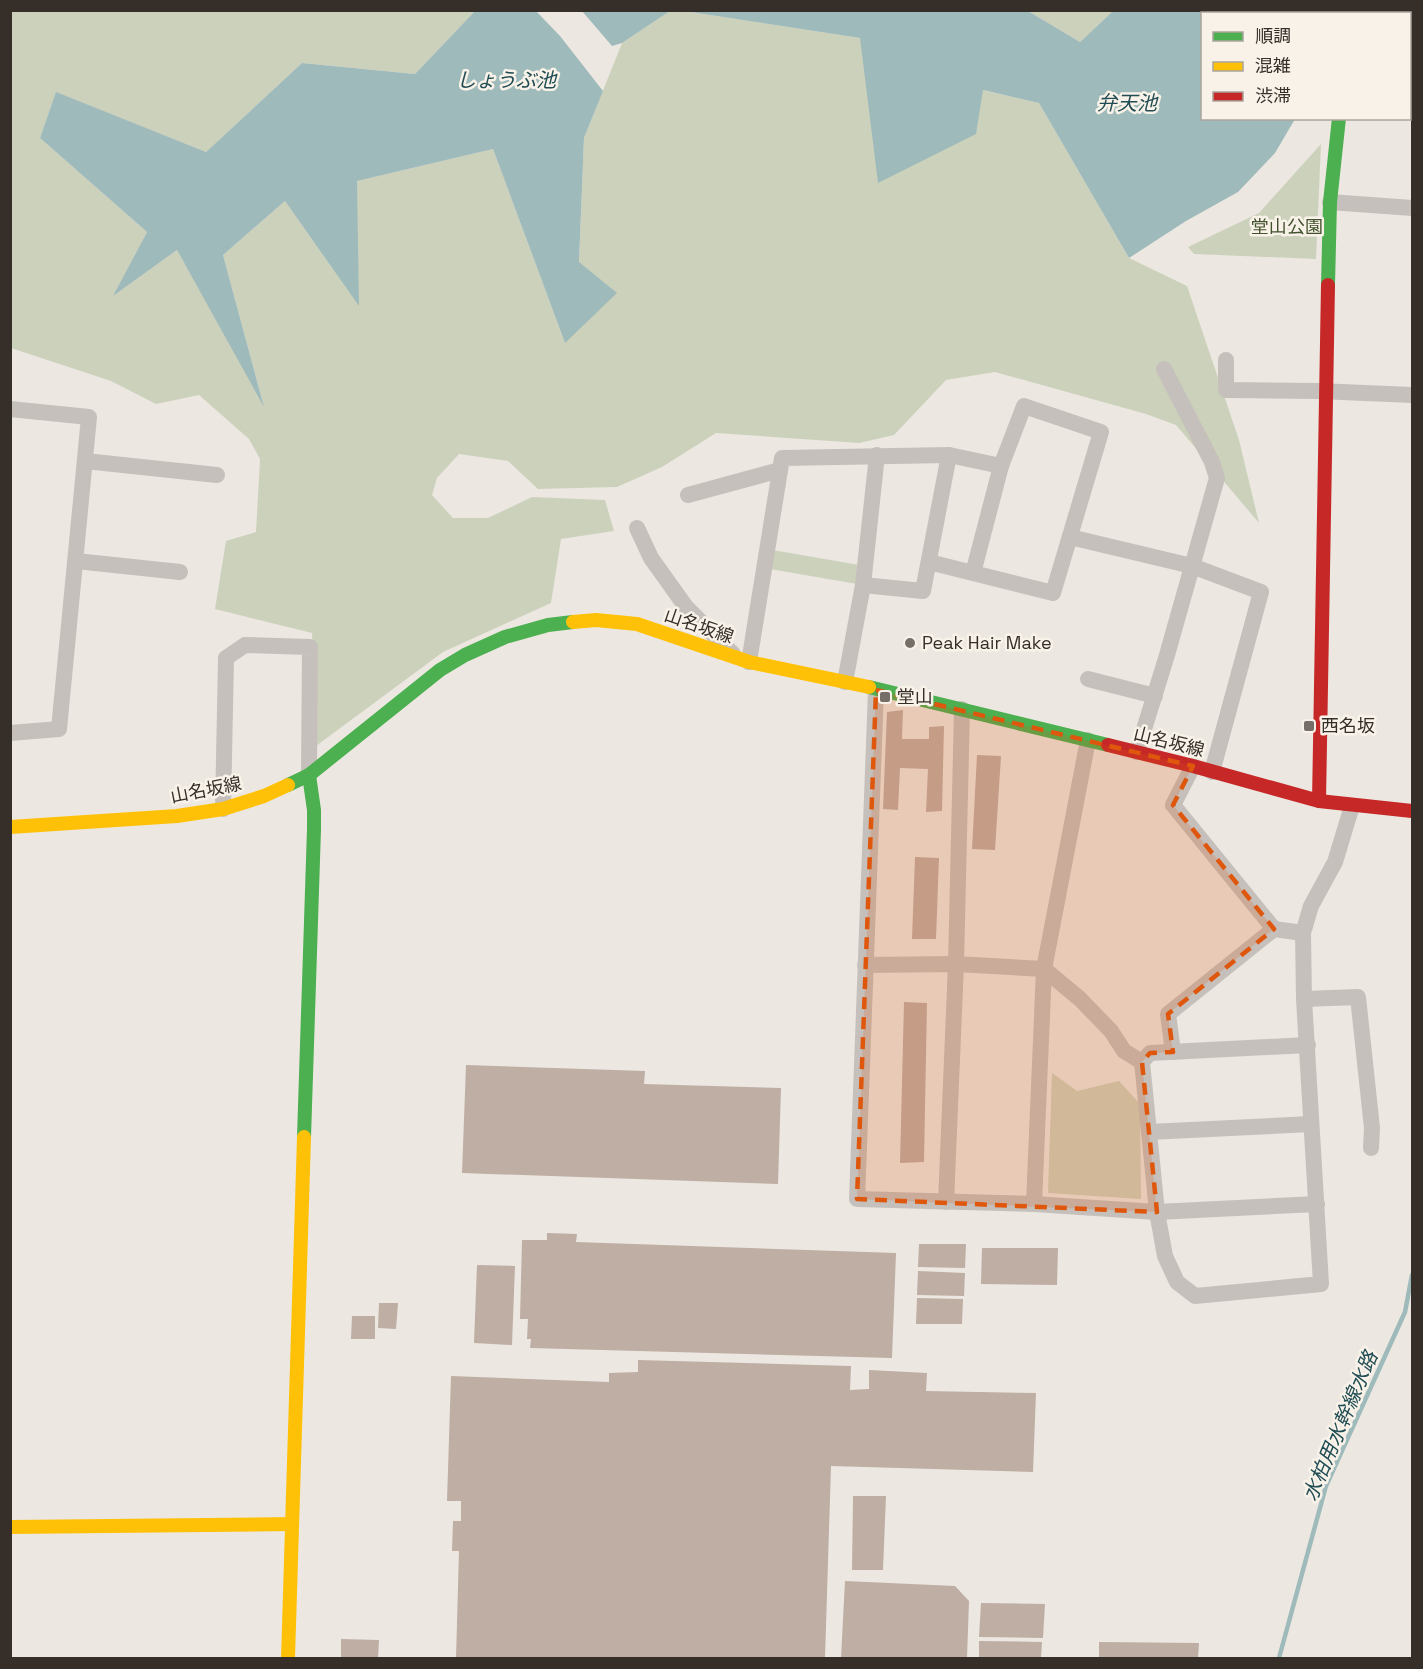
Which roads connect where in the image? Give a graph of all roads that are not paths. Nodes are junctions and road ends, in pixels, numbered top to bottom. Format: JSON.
{"nodes":[{"id":1,"x":1339,"y":120,"type":"edge"},
{"id":2,"x":1330,"y":202,"type":"junction"},
{"id":3,"x":1413,"y":208,"type":"edge"},
{"id":4,"x":1226,"y":360,"type":"dead end"},
{"id":5,"x":1164,"y":369,"type":"dead end"},
{"id":6,"x":1328,"y":392,"type":"junction"},
{"id":7,"x":1413,"y":395,"type":"edge"},
{"id":8,"x":10,"y":409,"type":"edge"},
{"id":9,"x":878,"y":455,"type":"junction"},
{"id":10,"x":949,"y":455,"type":"junction"},
{"id":11,"x":85,"y":461,"type":"junction"},
{"id":12,"x":1000,"y":466,"type":"junction"},
{"id":13,"x":780,"y":470,"type":"junction"},
{"id":14,"x":217,"y":475,"type":"dead end"},
{"id":15,"x":688,"y":495,"type":"dead end"},
{"id":16,"x":638,"y":528,"type":"dead end"},
{"id":17,"x":1070,"y":537,"type":"junction"},
{"id":18,"x":76,"y":561,"type":"junction"},
{"id":19,"x":929,"y":562,"type":"junction"},
{"id":20,"x":1192,"y":566,"type":"junction"},
{"id":21,"x":180,"y":572,"type":"dead end"},
{"id":22,"x":973,"y":573,"type":"junction"},
{"id":23,"x":863,"y":585,"type":"junction"},
{"id":24,"x":743,"y":661,"type":"junction"},
{"id":25,"x":1088,"y":679,"type":"dead end"},
{"id":26,"x":845,"y":682,"type":"junction"},
{"id":27,"x":876,"y":690,"type":"junction"},
{"id":28,"x":1155,"y":696,"type":"junction"},
{"id":29,"x":962,"y":709,"type":"junction"},
{"id":30,"x":10,"y":733,"type":"edge"},
{"id":31,"x":1088,"y":740,"type":"junction"},
{"id":32,"x":1137,"y":752,"type":"junction"},
{"id":33,"x":1193,"y":766,"type":"junction"},
{"id":34,"x":1212,"y":772,"type":"junction"},
{"id":35,"x":309,"y":775,"type":"junction"},
{"id":36,"x":1319,"y":801,"type":"junction"},
{"id":37,"x":1352,"y":806,"type":"junction"},
{"id":38,"x":223,"y":809,"type":"junction"},
{"id":39,"x":1413,"y":811,"type":"edge"},
{"id":40,"x":10,"y":827,"type":"edge"},
{"id":41,"x":1274,"y":929,"type":"junction"},
{"id":42,"x":1303,"y":933,"type":"junction"},
{"id":43,"x":956,"y":964,"type":"junction"},
{"id":44,"x":865,"y":965,"type":"junction"},
{"id":45,"x":1044,"y":969,"type":"junction"},
{"id":46,"x":1304,"y":999,"type":"junction"},
{"id":47,"x":1308,"y":1045,"type":"junction"},
{"id":48,"x":1173,"y":1052,"type":"junction"},
{"id":49,"x":1142,"y":1062,"type":"junction"},
{"id":50,"x":1311,"y":1124,"type":"junction"},
{"id":51,"x":1149,"y":1132,"type":"junction"},
{"id":52,"x":1371,"y":1148,"type":"dead end"},
{"id":53,"x":946,"y":1202,"type":"junction"},
{"id":54,"x":1034,"y":1204,"type":"junction"},
{"id":55,"x":1317,"y":1204,"type":"junction"},
{"id":56,"x":1157,"y":1212,"type":"junction"},
{"id":57,"x":292,"y":1524,"type":"junction"},
{"id":58,"x":10,"y":1527,"type":"edge"},
{"id":59,"x":288,"y":1659,"type":"edge"}],
"edges":[{"from":1,"to":2,"type":"street"},
{"from":2,"to":3,"type":"street"},
{"from":2,"to":6,"type":"street"},
{"from":4,"to":6,"type":"street"},
{"from":5,"to":20,"type":"street"},
{"from":6,"to":7,"type":"street"},
{"from":6,"to":36,"type":"street"},
{"from":8,"to":11,"type":"street"},
{"from":9,"to":10,"type":"street"},
{"from":9,"to":13,"type":"street"},
{"from":9,"to":23,"type":"street"},
{"from":10,"to":12,"type":"street"},
{"from":10,"to":19,"type":"street"},
{"from":11,"to":14,"type":"street"},
{"from":11,"to":18,"type":"street"},
{"from":12,"to":17,"type":"street"},
{"from":12,"to":22,"type":"street"},
{"from":13,"to":15,"type":"street"},
{"from":13,"to":24,"type":"street"},
{"from":16,"to":24,"type":"street"},
{"from":17,"to":20,"type":"street"},
{"from":17,"to":22,"type":"street"},
{"from":18,"to":21,"type":"street"},
{"from":18,"to":30,"type":"street"},
{"from":19,"to":22,"type":"street"},
{"from":19,"to":23,"type":"street"},
{"from":20,"to":28,"type":"street"},
{"from":20,"to":34,"type":"street"},
{"from":23,"to":26,"type":"street"},
{"from":24,"to":26,"type":"street","name":"山名坂線"},
{"from":24,"to":35,"type":"street","name":"山名坂線"},
{"from":25,"to":28,"type":"street"},
{"from":26,"to":27,"type":"street","name":"山名坂線"},
{"from":27,"to":29,"type":"street","name":"山名坂線"},
{"from":27,"to":44,"type":"street"},
{"from":28,"to":32,"type":"street"},
{"from":29,"to":31,"type":"street","name":"山名坂線"},
{"from":29,"to":43,"type":"street"},
{"from":31,"to":32,"type":"street","name":"山名坂線"},
{"from":31,"to":45,"type":"street"},
{"from":32,"to":33,"type":"street","name":"山名坂線"},
{"from":33,"to":34,"type":"street","name":"山名坂線"},
{"from":33,"to":41,"type":"street"},
{"from":34,"to":36,"type":"street","name":"山名坂線"},
{"from":35,"to":38,"type":"street","name":"山名坂線"},
{"from":35,"to":38,"type":"street"},
{"from":35,"to":57,"type":"street"},
{"from":36,"to":37,"type":"street","name":"山名坂線"},
{"from":37,"to":39,"type":"street","name":"山名坂線"},
{"from":37,"to":42,"type":"street"},
{"from":38,"to":40,"type":"street","name":"山名坂線"},
{"from":41,"to":42,"type":"street"},
{"from":41,"to":48,"type":"street"},
{"from":42,"to":46,"type":"street"},
{"from":43,"to":44,"type":"street"},
{"from":43,"to":45,"type":"street"},
{"from":43,"to":53,"type":"street"},
{"from":44,"to":53,"type":"street"},
{"from":45,"to":49,"type":"street"},
{"from":45,"to":54,"type":"street"},
{"from":46,"to":47,"type":"street"},
{"from":46,"to":52,"type":"street"},
{"from":47,"to":48,"type":"street"},
{"from":47,"to":50,"type":"street"},
{"from":48,"to":49,"type":"street"},
{"from":49,"to":51,"type":"street"},
{"from":50,"to":51,"type":"street"},
{"from":50,"to":55,"type":"street"},
{"from":51,"to":56,"type":"street"},
{"from":53,"to":54,"type":"street"},
{"from":54,"to":56,"type":"street"},
{"from":55,"to":56,"type":"street"},
{"from":55,"to":56,"type":"street"},
{"from":57,"to":58,"type":"street"},
{"from":57,"to":59,"type":"street"}]}
